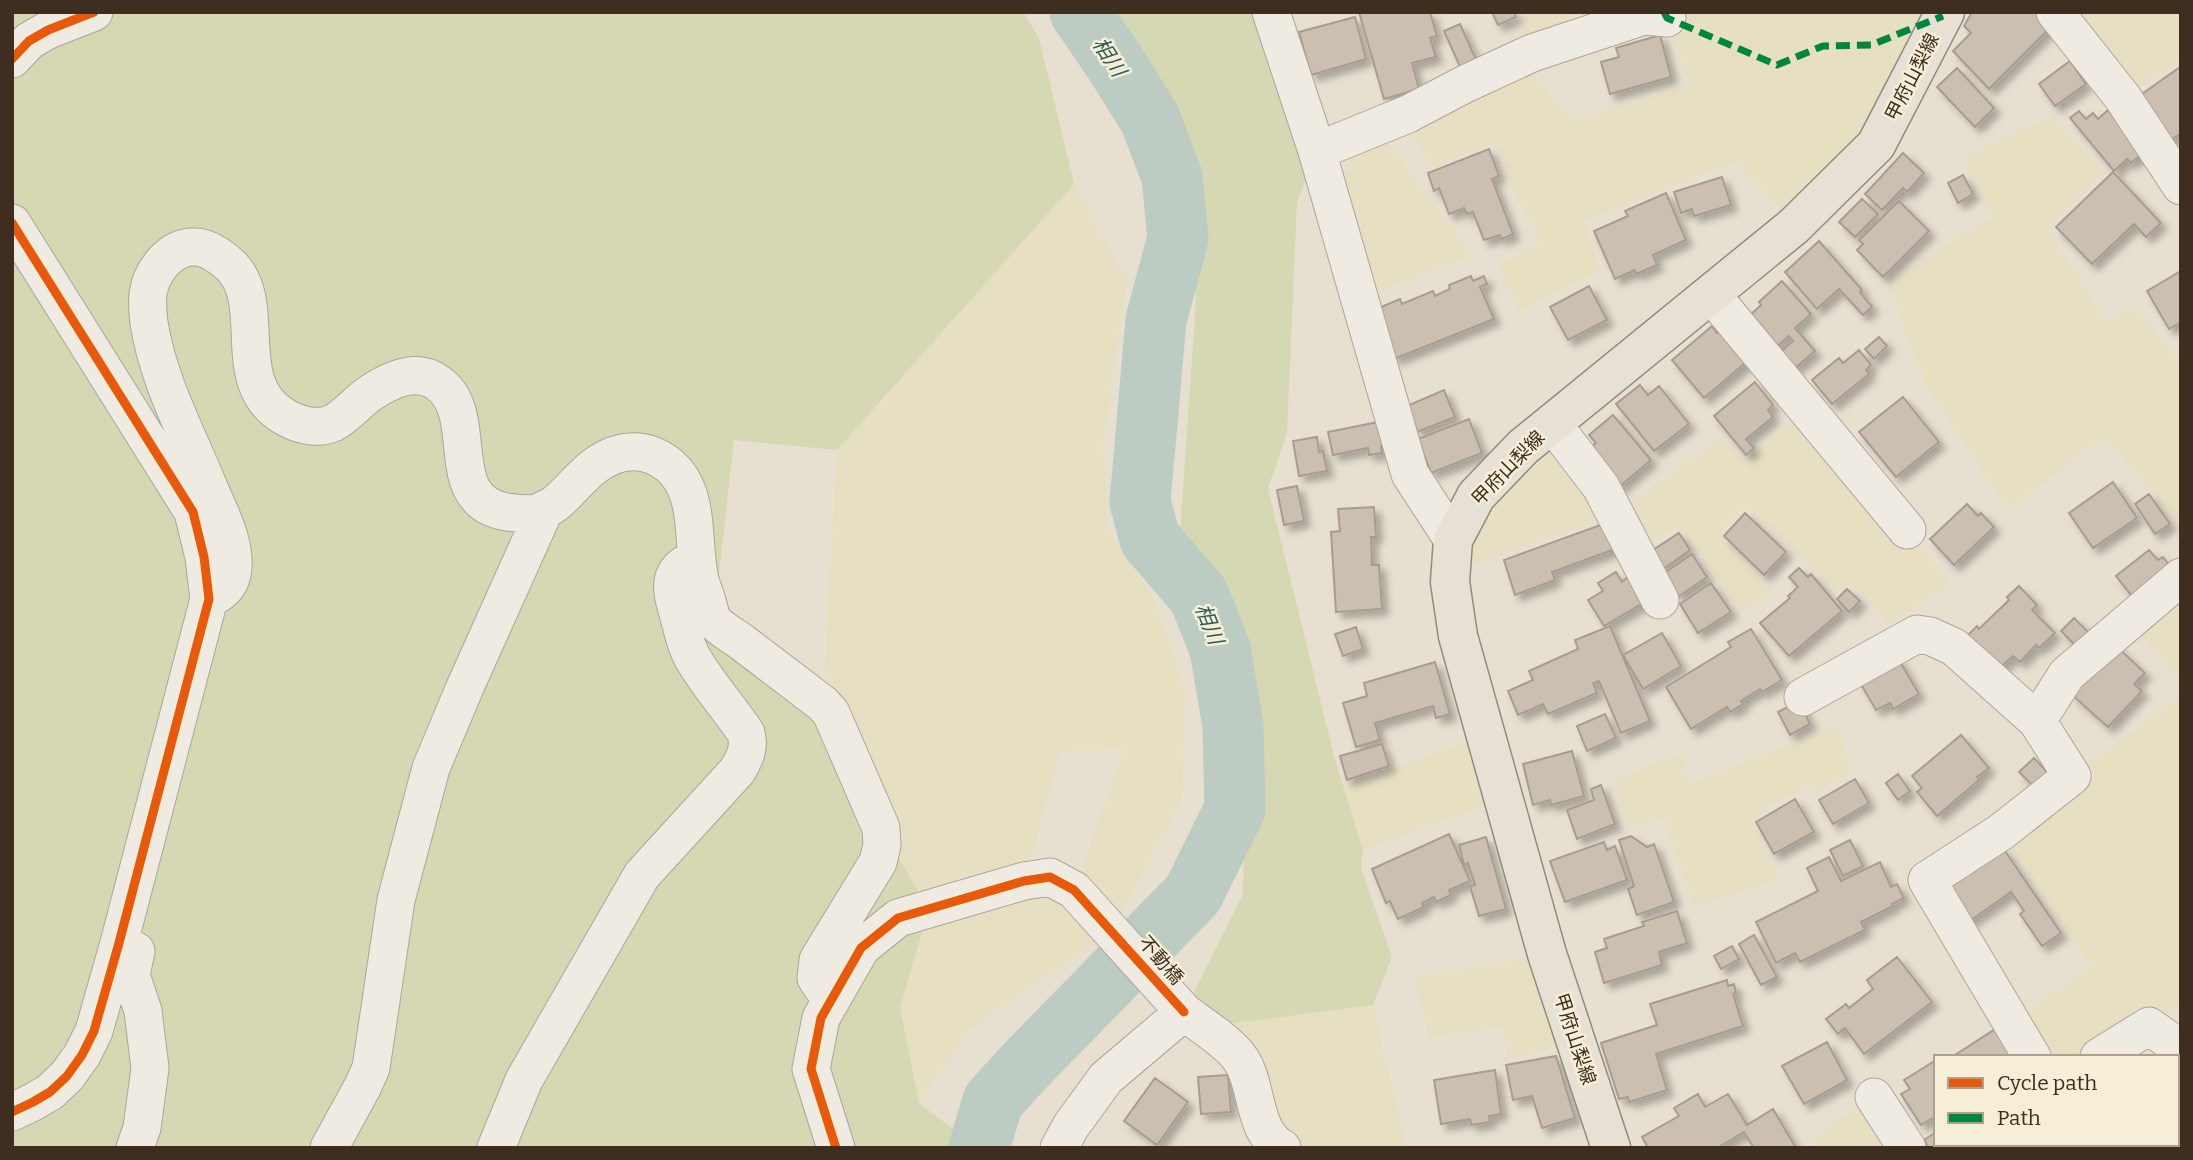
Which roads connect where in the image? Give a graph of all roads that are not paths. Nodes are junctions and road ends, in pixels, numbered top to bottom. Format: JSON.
{"nodes":[{"id":1,"x":94,"y":12,"type":"edge"},
{"id":2,"x":1271,"y":12,"type":"edge"},
{"id":3,"x":1945,"y":12,"type":"edge"},
{"id":4,"x":2055,"y":12,"type":"edge"},
{"id":5,"x":1667,"y":18,"type":"dead end"},
{"id":6,"x":12,"y":60,"type":"edge"},
{"id":7,"x":1317,"y":151,"type":"junction"},
{"id":8,"x":2181,"y":186,"type":"edge"},
{"id":9,"x":12,"y":223,"type":"edge"},
{"id":10,"x":1711,"y":294,"type":"junction"},
{"id":11,"x":1552,"y":423,"type":"junction"},
{"id":12,"x":545,"y":509,"type":"junction"},
{"id":13,"x":1908,"y":530,"type":"dead end"},
{"id":14,"x":1453,"y":540,"type":"junction"},
{"id":15,"x":697,"y":558,"type":"junction"},
{"id":16,"x":2181,"y":577,"type":"edge"},
{"id":17,"x":209,"y":599,"type":"junction"},
{"id":18,"x":1660,"y":600,"type":"dead end"},
{"id":19,"x":1803,"y":697,"type":"dead end"},
{"id":20,"x":2037,"y":721,"type":"junction"},
{"id":21,"x":119,"y":943,"type":"junction"},
{"id":22,"x":831,"y":1000,"type":"junction"},
{"id":23,"x":1184,"y":1012,"type":"junction"},
{"id":24,"x":2181,"y":1049,"type":"edge"},
{"id":25,"x":2031,"y":1055,"type":"edge"},
{"id":26,"x":2102,"y":1055,"type":"edge"},
{"id":27,"x":1874,"y":1097,"type":"dead end"},
{"id":28,"x":12,"y":1112,"type":"edge"},
{"id":29,"x":135,"y":1148,"type":"edge"},
{"id":30,"x":329,"y":1148,"type":"edge"},
{"id":31,"x":496,"y":1148,"type":"edge"},
{"id":32,"x":836,"y":1148,"type":"edge"},
{"id":33,"x":1059,"y":1148,"type":"edge"},
{"id":34,"x":1282,"y":1148,"type":"edge"},
{"id":35,"x":1611,"y":1148,"type":"edge"},
{"id":36,"x":1907,"y":1148,"type":"edge"}],
"edges":[{"from":1,"to":6,"type":"street"},
{"from":2,"to":7,"type":"street"},
{"from":3,"to":10,"type":"main road","name":"甲府山梨線"},
{"from":4,"to":8,"type":"street"},
{"from":5,"to":7,"type":"street"},
{"from":7,"to":14,"type":"street"},
{"from":9,"to":17,"type":"street"},
{"from":10,"to":11,"type":"main road","name":"甲府山梨線"},
{"from":10,"to":13,"type":"street"},
{"from":11,"to":14,"type":"main road","name":"甲府山梨線"},
{"from":11,"to":18,"type":"street"},
{"from":12,"to":15,"type":"street"},
{"from":12,"to":17,"type":"street"},
{"from":12,"to":30,"type":"street"},
{"from":14,"to":35,"type":"main road","name":"甲府山梨線"},
{"from":15,"to":22,"type":"street"},
{"from":15,"to":31,"type":"street"},
{"from":16,"to":20,"type":"street"},
{"from":17,"to":21,"type":"street"},
{"from":19,"to":20,"type":"street"},
{"from":20,"to":25,"type":"street"},
{"from":21,"to":28,"type":"street"},
{"from":21,"to":29,"type":"street"},
{"from":22,"to":23,"type":"street","name":"不動橋"},
{"from":22,"to":32,"type":"street","name":"不動橋"},
{"from":23,"to":33,"type":"street"},
{"from":23,"to":34,"type":"street","name":"不動橋"},
{"from":24,"to":26,"type":"street"},
{"from":27,"to":36,"type":"street"}]}
